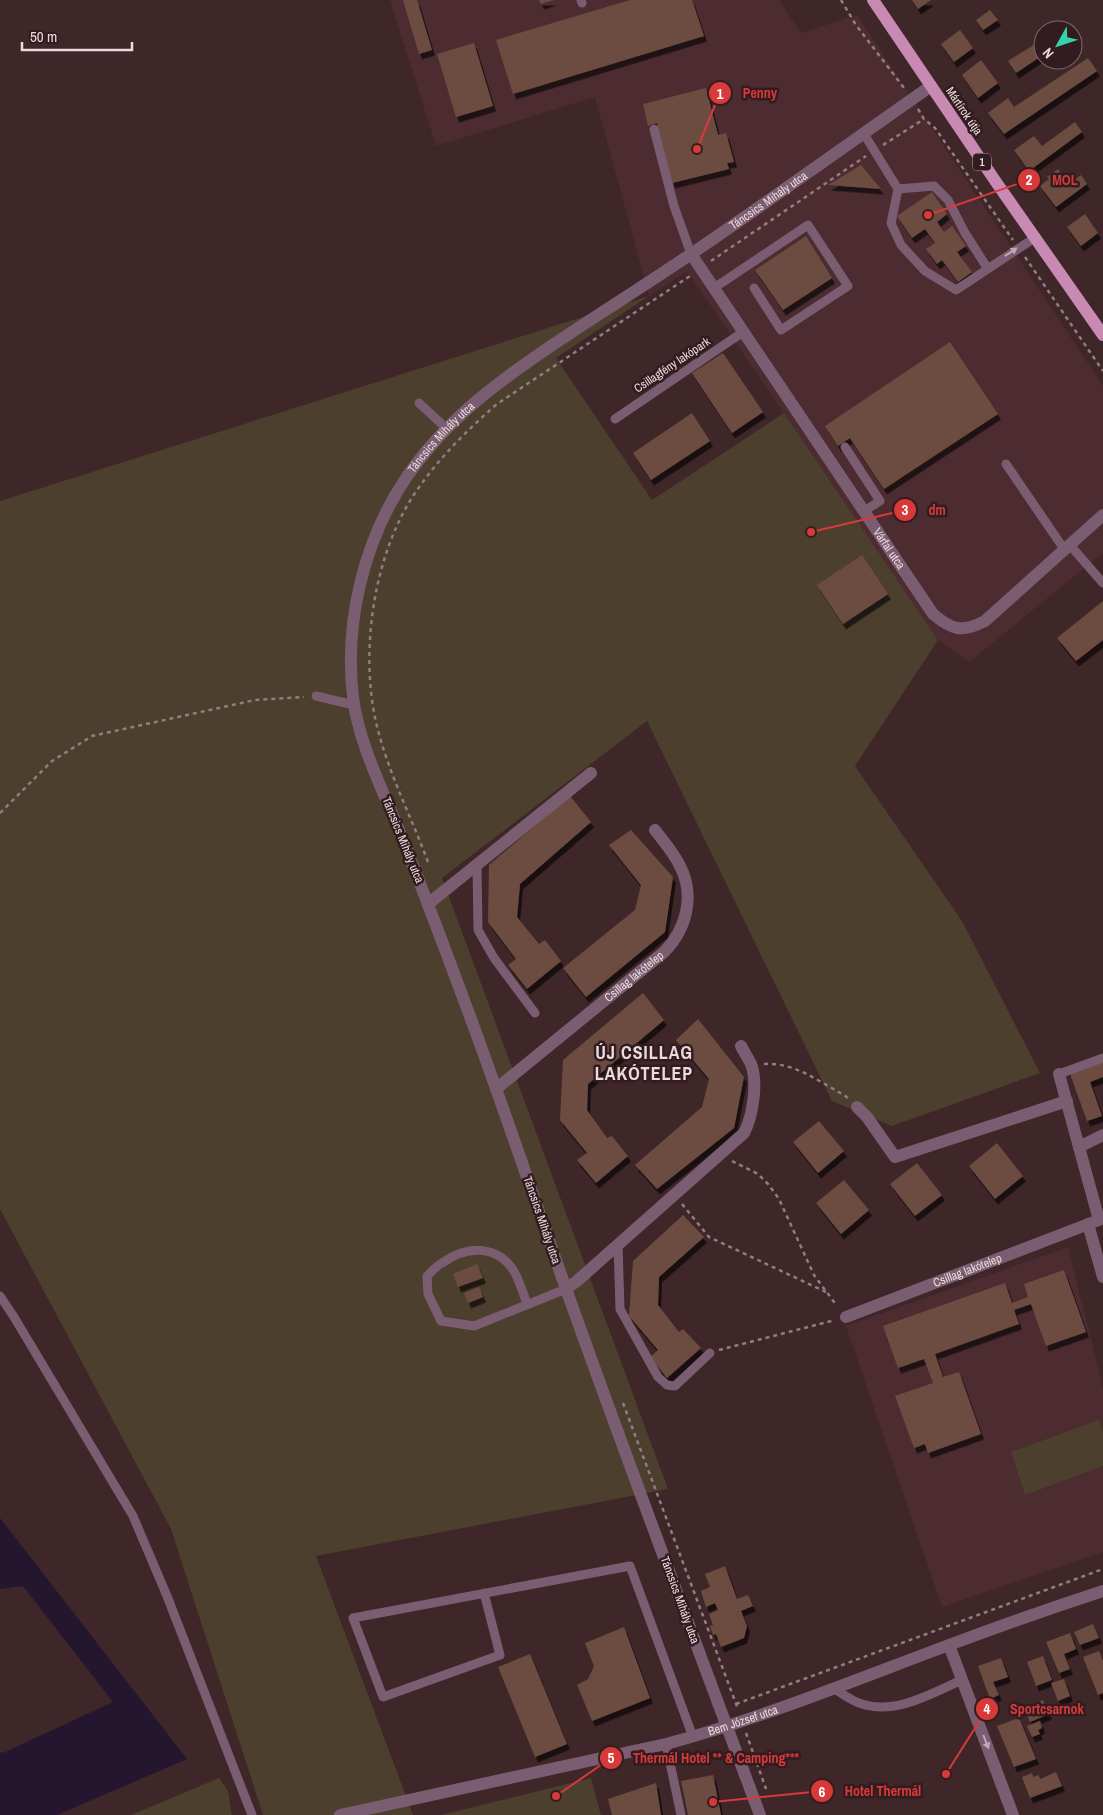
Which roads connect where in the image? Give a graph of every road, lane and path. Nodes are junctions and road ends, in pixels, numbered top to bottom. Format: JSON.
{"nodes":[{"id":1,"x":841,"y":0,"type":"edge"},
{"id":2,"x":873,"y":0,"type":"edge"},
{"id":3,"x":931,"y":86,"type":"junction"},
{"id":4,"x":912,"y":99,"type":"junction"},
{"id":5,"x":924,"y":119,"type":"junction"},
{"id":6,"x":935,"y":128,"type":"dead end"},
{"id":7,"x":654,"y":129,"type":"dead end"},
{"id":8,"x":864,"y":134,"type":"junction"},
{"id":9,"x":875,"y":150,"type":"junction"},
{"id":10,"x":898,"y":189,"type":"junction"},
{"id":11,"x":1036,"y":236,"type":"junction"},
{"id":12,"x":691,"y":254,"type":"junction"},
{"id":13,"x":700,"y":269,"type":"junction"},
{"id":14,"x":988,"y":269,"type":"junction"},
{"id":15,"x":714,"y":288,"type":"junction"},
{"id":16,"x":754,"y":288,"type":"dead end"},
{"id":17,"x":743,"y":332,"type":"junction"},
{"id":18,"x":1103,"y":334,"type":"edge"},
{"id":19,"x":420,"y":403,"type":"dead end"},
{"id":20,"x":615,"y":419,"type":"dead end"},
{"id":21,"x":446,"y":428,"type":"junction"},
{"id":22,"x":845,"y":447,"type":"dead end"},
{"id":23,"x":1006,"y":464,"type":"dead end"},
{"id":24,"x":864,"y":511,"type":"junction"},
{"id":25,"x":1102,"y":518,"type":"edge"},
{"id":26,"x":1066,"y":546,"type":"junction"},
{"id":27,"x":1103,"y":583,"type":"edge"},
{"id":28,"x":316,"y":696,"type":"joint"},
{"id":29,"x":354,"y":705,"type":"junction"},
{"id":30,"x":591,"y":773,"type":"dead end"},
{"id":31,"x":0,"y":812,"type":"edge"},
{"id":32,"x":655,"y":830,"type":"dead end"},
{"id":33,"x":477,"y":866,"type":"junction"},
{"id":34,"x":431,"y":870,"type":"dead end"},
{"id":35,"x":428,"y":904,"type":"junction"},
{"id":36,"x":535,"y":1013,"type":"dead end"},
{"id":37,"x":741,"y":1046,"type":"dead end"},
{"id":38,"x":1103,"y":1058,"type":"edge"},
{"id":39,"x":751,"y":1065,"type":"junction"},
{"id":40,"x":1059,"y":1074,"type":"joint"},
{"id":41,"x":496,"y":1089,"type":"junction"},
{"id":42,"x":1066,"y":1101,"type":"junction"},
{"id":43,"x":857,"y":1107,"type":"joint"},
{"id":44,"x":1103,"y":1135,"type":"edge"},
{"id":45,"x":1079,"y":1147,"type":"junction"},
{"id":46,"x":719,"y":1155,"type":"junction"},
{"id":47,"x":674,"y":1195,"type":"junction"},
{"id":48,"x":1088,"y":1224,"type":"junction"},
{"id":49,"x":618,"y":1244,"type":"junction"},
{"id":50,"x":1103,"y":1277,"type":"edge"},
{"id":51,"x":566,"y":1289,"type":"junction"},
{"id":52,"x":827,"y":1293,"type":"junction"},
{"id":53,"x":0,"y":1296,"type":"edge"},
{"id":54,"x":527,"y":1304,"type":"junction"},
{"id":55,"x":846,"y":1317,"type":"junction"},
{"id":56,"x":710,"y":1353,"type":"joint"},
{"id":57,"x":622,"y":1400,"type":"dead end"},
{"id":58,"x":1103,"y":1569,"type":"edge"},
{"id":59,"x":1103,"y":1591,"type":"edge"},
{"id":60,"x":484,"y":1593,"type":"junction"},
{"id":61,"x":949,"y":1645,"type":"junction"},
{"id":62,"x":962,"y":1680,"type":"junction"},
{"id":63,"x":835,"y":1689,"type":"junction"},
{"id":64,"x":737,"y":1704,"type":"junction"},
{"id":65,"x":721,"y":1710,"type":"junction"},
{"id":66,"x":742,"y":1722,"type":"junction"},
{"id":67,"x":726,"y":1726,"type":"junction"},
{"id":68,"x":693,"y":1737,"type":"junction"},
{"id":69,"x":666,"y":1744,"type":"junction"},
{"id":70,"x":769,"y":1796,"type":"dead end"},
{"id":71,"x":252,"y":1815,"type":"edge"},
{"id":72,"x":340,"y":1815,"type":"edge"},
{"id":73,"x":680,"y":1815,"type":"edge"},
{"id":74,"x":760,"y":1815,"type":"edge"},
{"id":75,"x":1013,"y":1815,"type":"edge"}],
"edges":[{"from":1,"to":4,"type":"path"},
{"from":2,"to":3,"type":"main road","name":"Mártírok útja","number":"1"},
{"from":3,"to":4,"type":"street","name":"Táncsics Mihály utca"},
{"from":3,"to":11,"type":"main road","name":"Mártírok útja","number":"1"},
{"from":4,"to":5,"type":"path"},
{"from":4,"to":8,"type":"street","name":"Táncsics Mihály utca"},
{"from":5,"to":6,"type":"path"},
{"from":5,"to":9,"type":"path"},
{"from":7,"to":12,"type":"lane"},
{"from":8,"to":9,"type":"lane"},
{"from":8,"to":12,"type":"street","name":"Táncsics Mihály utca"},
{"from":9,"to":10,"type":"lane"},
{"from":9,"to":13,"type":"path"},
{"from":10,"to":14,"type":"lane"},
{"from":10,"to":14,"type":"lane"},
{"from":14,"to":11,"type":"lane","one_way":true},
{"from":11,"to":18,"type":"main road","name":"Mártírok útja","number":"1"},
{"from":12,"to":13,"type":"street","name":"Várfal utca"},
{"from":12,"to":21,"type":"street","name":"Táncsics Mihály utca"},
{"from":13,"to":15,"type":"street","name":"Várfal utca"},
{"from":13,"to":34,"type":"path"},
{"from":15,"to":16,"type":"lane"},
{"from":15,"to":17,"type":"street","name":"Várfal utca"},
{"from":17,"to":20,"type":"lane","name":"Csillagfény lakópark"},
{"from":17,"to":24,"type":"street","name":"Várfal utca"},
{"from":19,"to":21,"type":"lane"},
{"from":21,"to":29,"type":"street","name":"Táncsics Mihály utca"},
{"from":22,"to":24,"type":"lane"},
{"from":23,"to":26,"type":"lane"},
{"from":24,"to":26,"type":"street","name":"Várfal utca"},
{"from":25,"to":26,"type":"street","name":"Várfal utca"},
{"from":26,"to":27,"type":"lane"},
{"from":28,"to":29,"type":"lane"},
{"from":28,"to":31,"type":"path"},
{"from":29,"to":35,"type":"street","name":"Táncsics Mihály utca"},
{"from":30,"to":33,"type":"street"},
{"from":32,"to":41,"type":"street","name":"Csillag lakótelep"},
{"from":33,"to":35,"type":"street"},
{"from":33,"to":36,"type":"lane"},
{"from":35,"to":41,"type":"street","name":"Táncsics Mihály utca"},
{"from":37,"to":39,"type":"street"},
{"from":38,"to":40,"type":"lane"},
{"from":39,"to":43,"type":"path"},
{"from":39,"to":46,"type":"street"},
{"from":40,"to":42,"type":"street"},
{"from":41,"to":51,"type":"street","name":"Táncsics Mihály utca"},
{"from":42,"to":43,"type":"street"},
{"from":42,"to":45,"type":"street"},
{"from":44,"to":45,"type":"street"},
{"from":45,"to":48,"type":"street"},
{"from":46,"to":47,"type":"street"},
{"from":46,"to":52,"type":"path"},
{"from":47,"to":49,"type":"street"},
{"from":47,"to":52,"type":"path"},
{"from":48,"to":50,"type":"street"},
{"from":48,"to":55,"type":"street","name":"Csillag lakótelep"},
{"from":49,"to":51,"type":"street"},
{"from":49,"to":56,"type":"lane"},
{"from":51,"to":54,"type":"lane"},
{"from":51,"to":65,"type":"street","name":"Táncsics Mihály utca"},
{"from":52,"to":55,"type":"path"},
{"from":53,"to":71,"type":"lane"},
{"from":54,"to":54,"type":"lane"},
{"from":55,"to":56,"type":"path"},
{"from":57,"to":64,"type":"path"},
{"from":58,"to":64,"type":"path"},
{"from":59,"to":61,"type":"street","name":"Bem József utca"},
{"from":60,"to":60,"type":"lane"},
{"from":60,"to":68,"type":"lane"},
{"from":61,"to":62,"type":"street"},
{"from":61,"to":63,"type":"street","name":"Bem József utca"},
{"from":62,"to":63,"type":"lane"},
{"from":62,"to":75,"type":"street","one_way":true},
{"from":63,"to":66,"type":"street","name":"Bem József utca"},
{"from":64,"to":65,"type":"path"},
{"from":64,"to":66,"type":"path"},
{"from":65,"to":67,"type":"street","name":"Táncsics Mihály utca"},
{"from":66,"to":67,"type":"street","name":"Bem József utca"},
{"from":66,"to":70,"type":"path"},
{"from":67,"to":68,"type":"street","name":"Bem József utca"},
{"from":67,"to":74,"type":"street","name":"Táncsics Mihály utca"},
{"from":68,"to":69,"type":"street","name":"Bem József utca"},
{"from":69,"to":72,"type":"street","name":"Bem József utca"},
{"from":69,"to":73,"type":"lane"}]}
